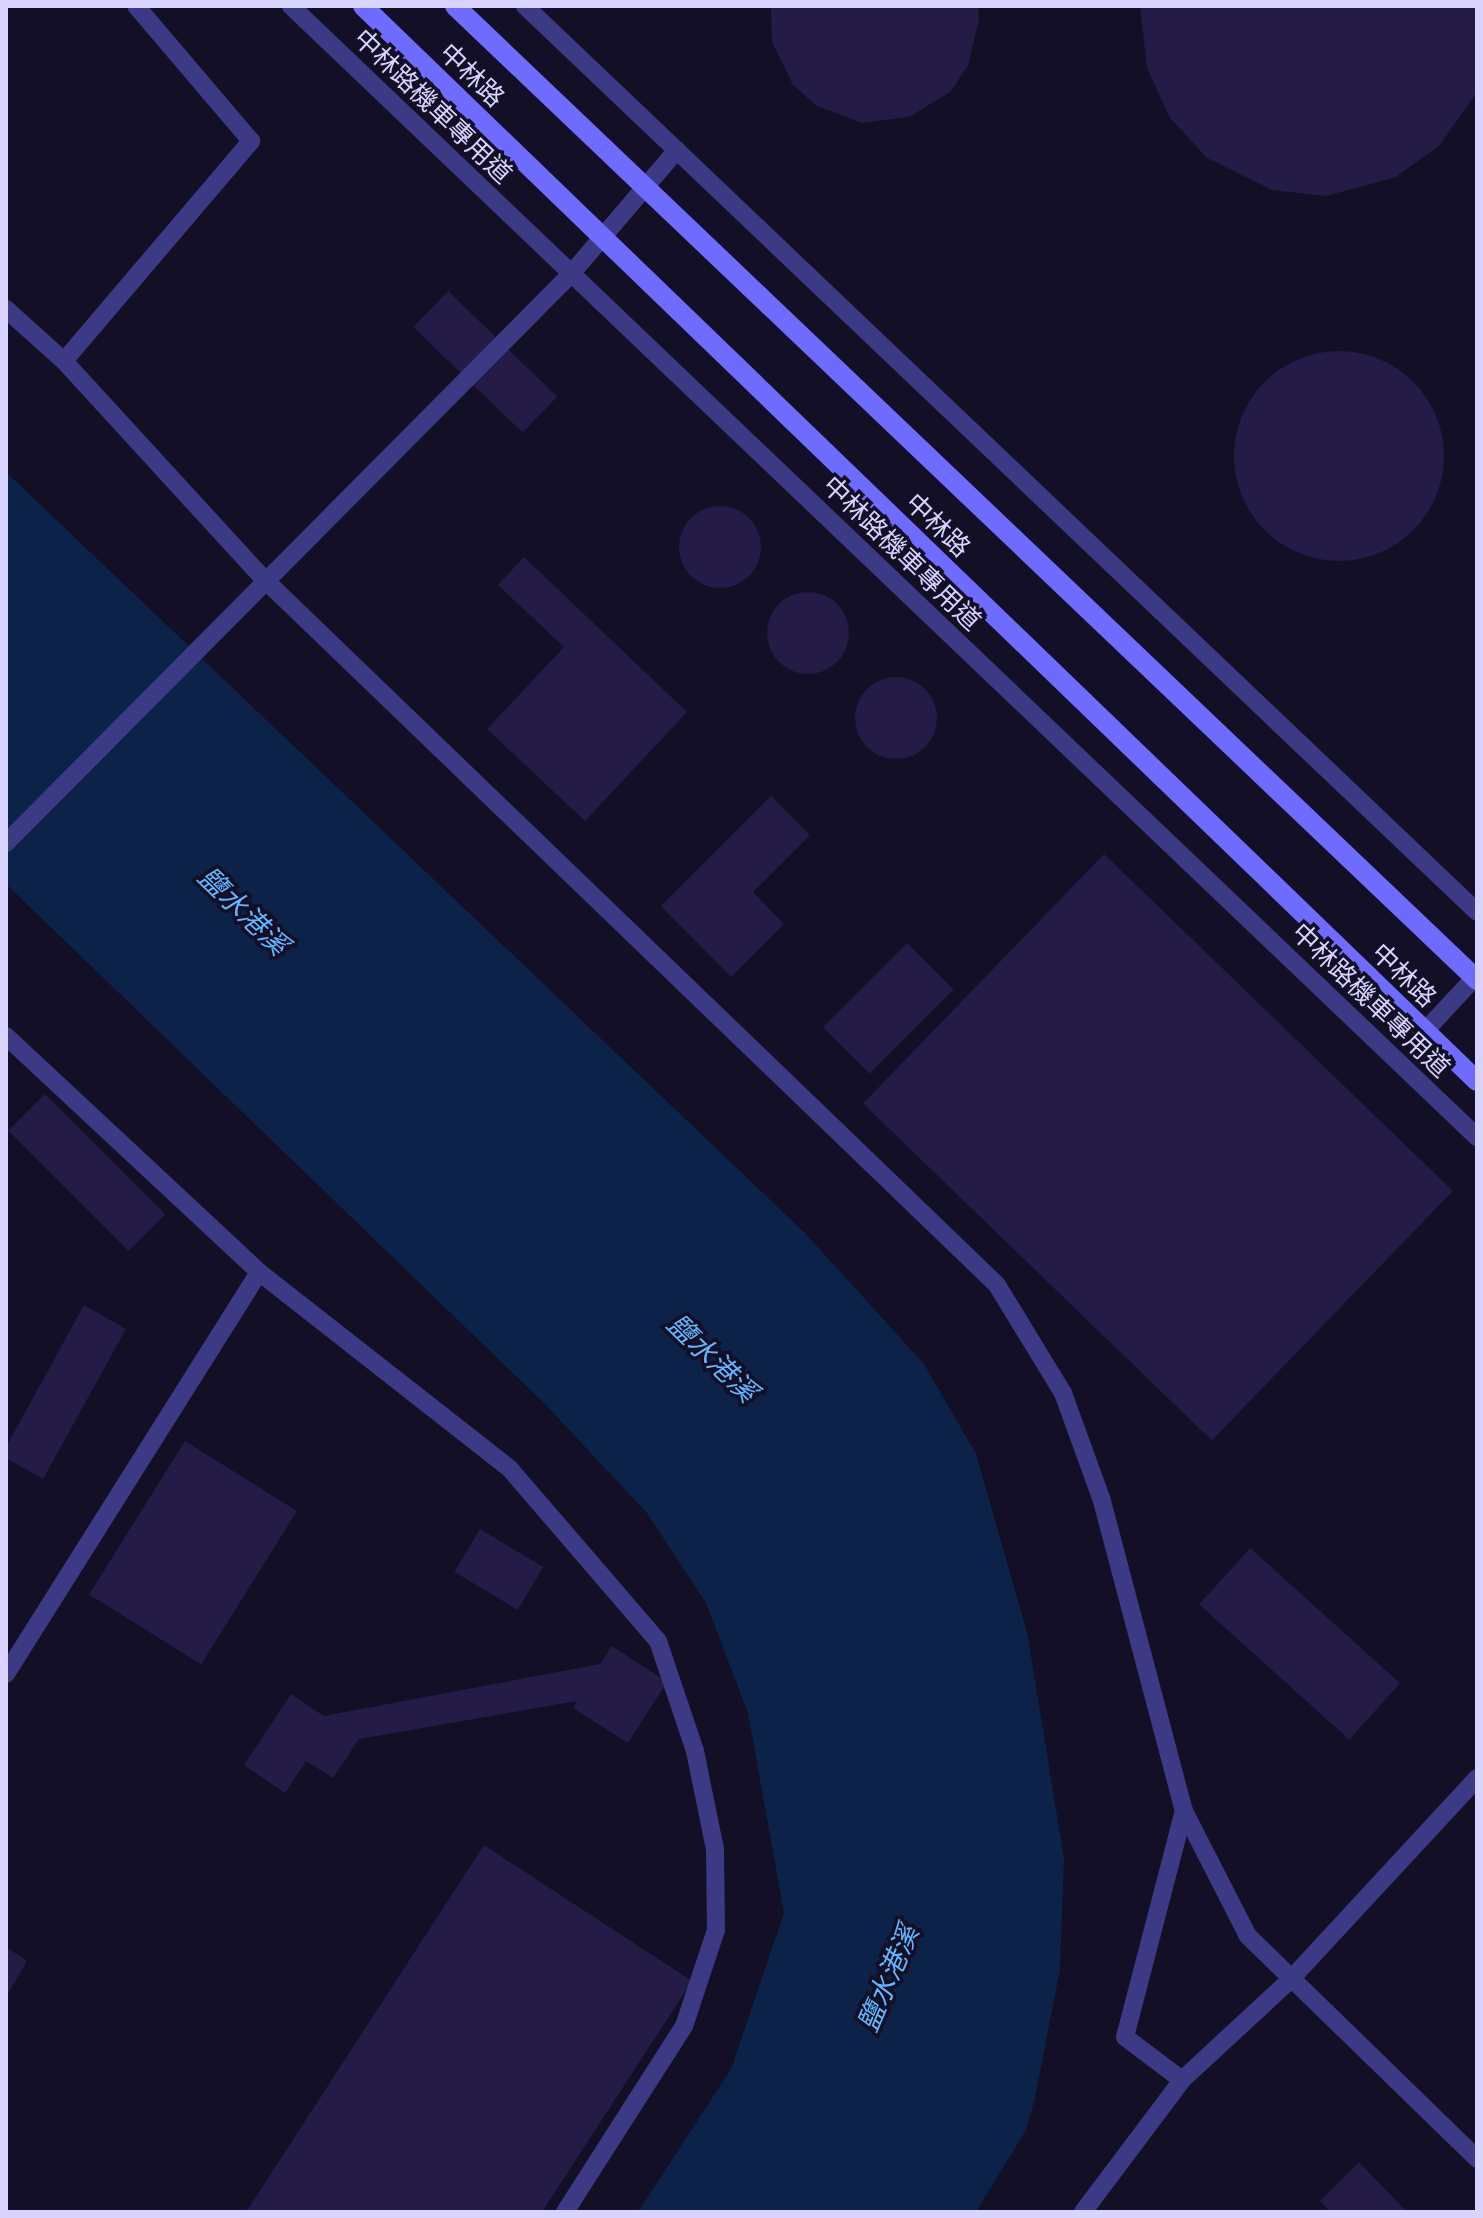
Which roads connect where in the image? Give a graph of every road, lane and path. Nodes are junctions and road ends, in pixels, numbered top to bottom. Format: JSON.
{"nodes":[{"id":1,"x":136,"y":6,"type":"edge"},
{"id":2,"x":291,"y":6,"type":"edge"},
{"id":3,"x":363,"y":6,"type":"edge"},
{"id":4,"x":455,"y":6,"type":"edge"},
{"id":5,"x":525,"y":6,"type":"edge"},
{"id":6,"x":677,"y":150,"type":"junction"},
{"id":7,"x":647,"y":189,"type":"junction"},
{"id":8,"x":602,"y":237,"type":"junction"},
{"id":9,"x":571,"y":274,"type":"junction"},
{"id":10,"x":6,"y":309,"type":"edge"},
{"id":11,"x":64,"y":361,"type":"junction"},
{"id":12,"x":265,"y":580,"type":"junction"},
{"id":13,"x":6,"y":843,"type":"edge"},
{"id":14,"x":1477,"y":912,"type":"edge"},
{"id":15,"x":1476,"y":978,"type":"edge"},
{"id":16,"x":1425,"y":1031,"type":"junction"},
{"id":17,"x":6,"y":1036,"type":"edge"},
{"id":18,"x":1477,"y":1081,"type":"edge"},
{"id":19,"x":1477,"y":1137,"type":"edge"},
{"id":20,"x":259,"y":1272,"type":"junction"},
{"id":21,"x":6,"y":1674,"type":"edge"},
{"id":22,"x":1477,"y":1778,"type":"edge"},
{"id":23,"x":1184,"y":1811,"type":"junction"},
{"id":24,"x":1291,"y":1979,"type":"junction"},
{"id":25,"x":1182,"y":2080,"type":"junction"},
{"id":26,"x":1477,"y":2159,"type":"edge"},
{"id":27,"x":565,"y":2212,"type":"edge"},
{"id":28,"x":1083,"y":2212,"type":"edge"}],
"edges":[{"from":1,"to":11,"type":"lane"},
{"from":2,"to":9,"type":"lane","name":"中林路機車專用道"},
{"from":3,"to":8,"type":"street","name":"中林路"},
{"from":4,"to":7,"type":"street"},
{"from":5,"to":6,"type":"lane"},
{"from":6,"to":7,"type":"lane"},
{"from":6,"to":14,"type":"lane"},
{"from":7,"to":8,"type":"lane"},
{"from":7,"to":15,"type":"street"},
{"from":8,"to":9,"type":"lane"},
{"from":8,"to":16,"type":"street","name":"中林路"},
{"from":9,"to":12,"type":"lane"},
{"from":9,"to":19,"type":"lane","name":"中林路機車專用道"},
{"from":10,"to":11,"type":"lane"},
{"from":11,"to":12,"type":"lane"},
{"from":12,"to":13,"type":"lane"},
{"from":12,"to":23,"type":"lane"},
{"from":15,"to":16,"type":"lane"},
{"from":16,"to":18,"type":"street","name":"中林路"},
{"from":17,"to":20,"type":"lane"},
{"from":20,"to":21,"type":"lane"},
{"from":20,"to":27,"type":"lane"},
{"from":22,"to":24,"type":"lane"},
{"from":23,"to":24,"type":"lane"},
{"from":23,"to":25,"type":"lane"},
{"from":24,"to":25,"type":"lane"},
{"from":24,"to":26,"type":"lane"},
{"from":25,"to":28,"type":"lane"}]}
